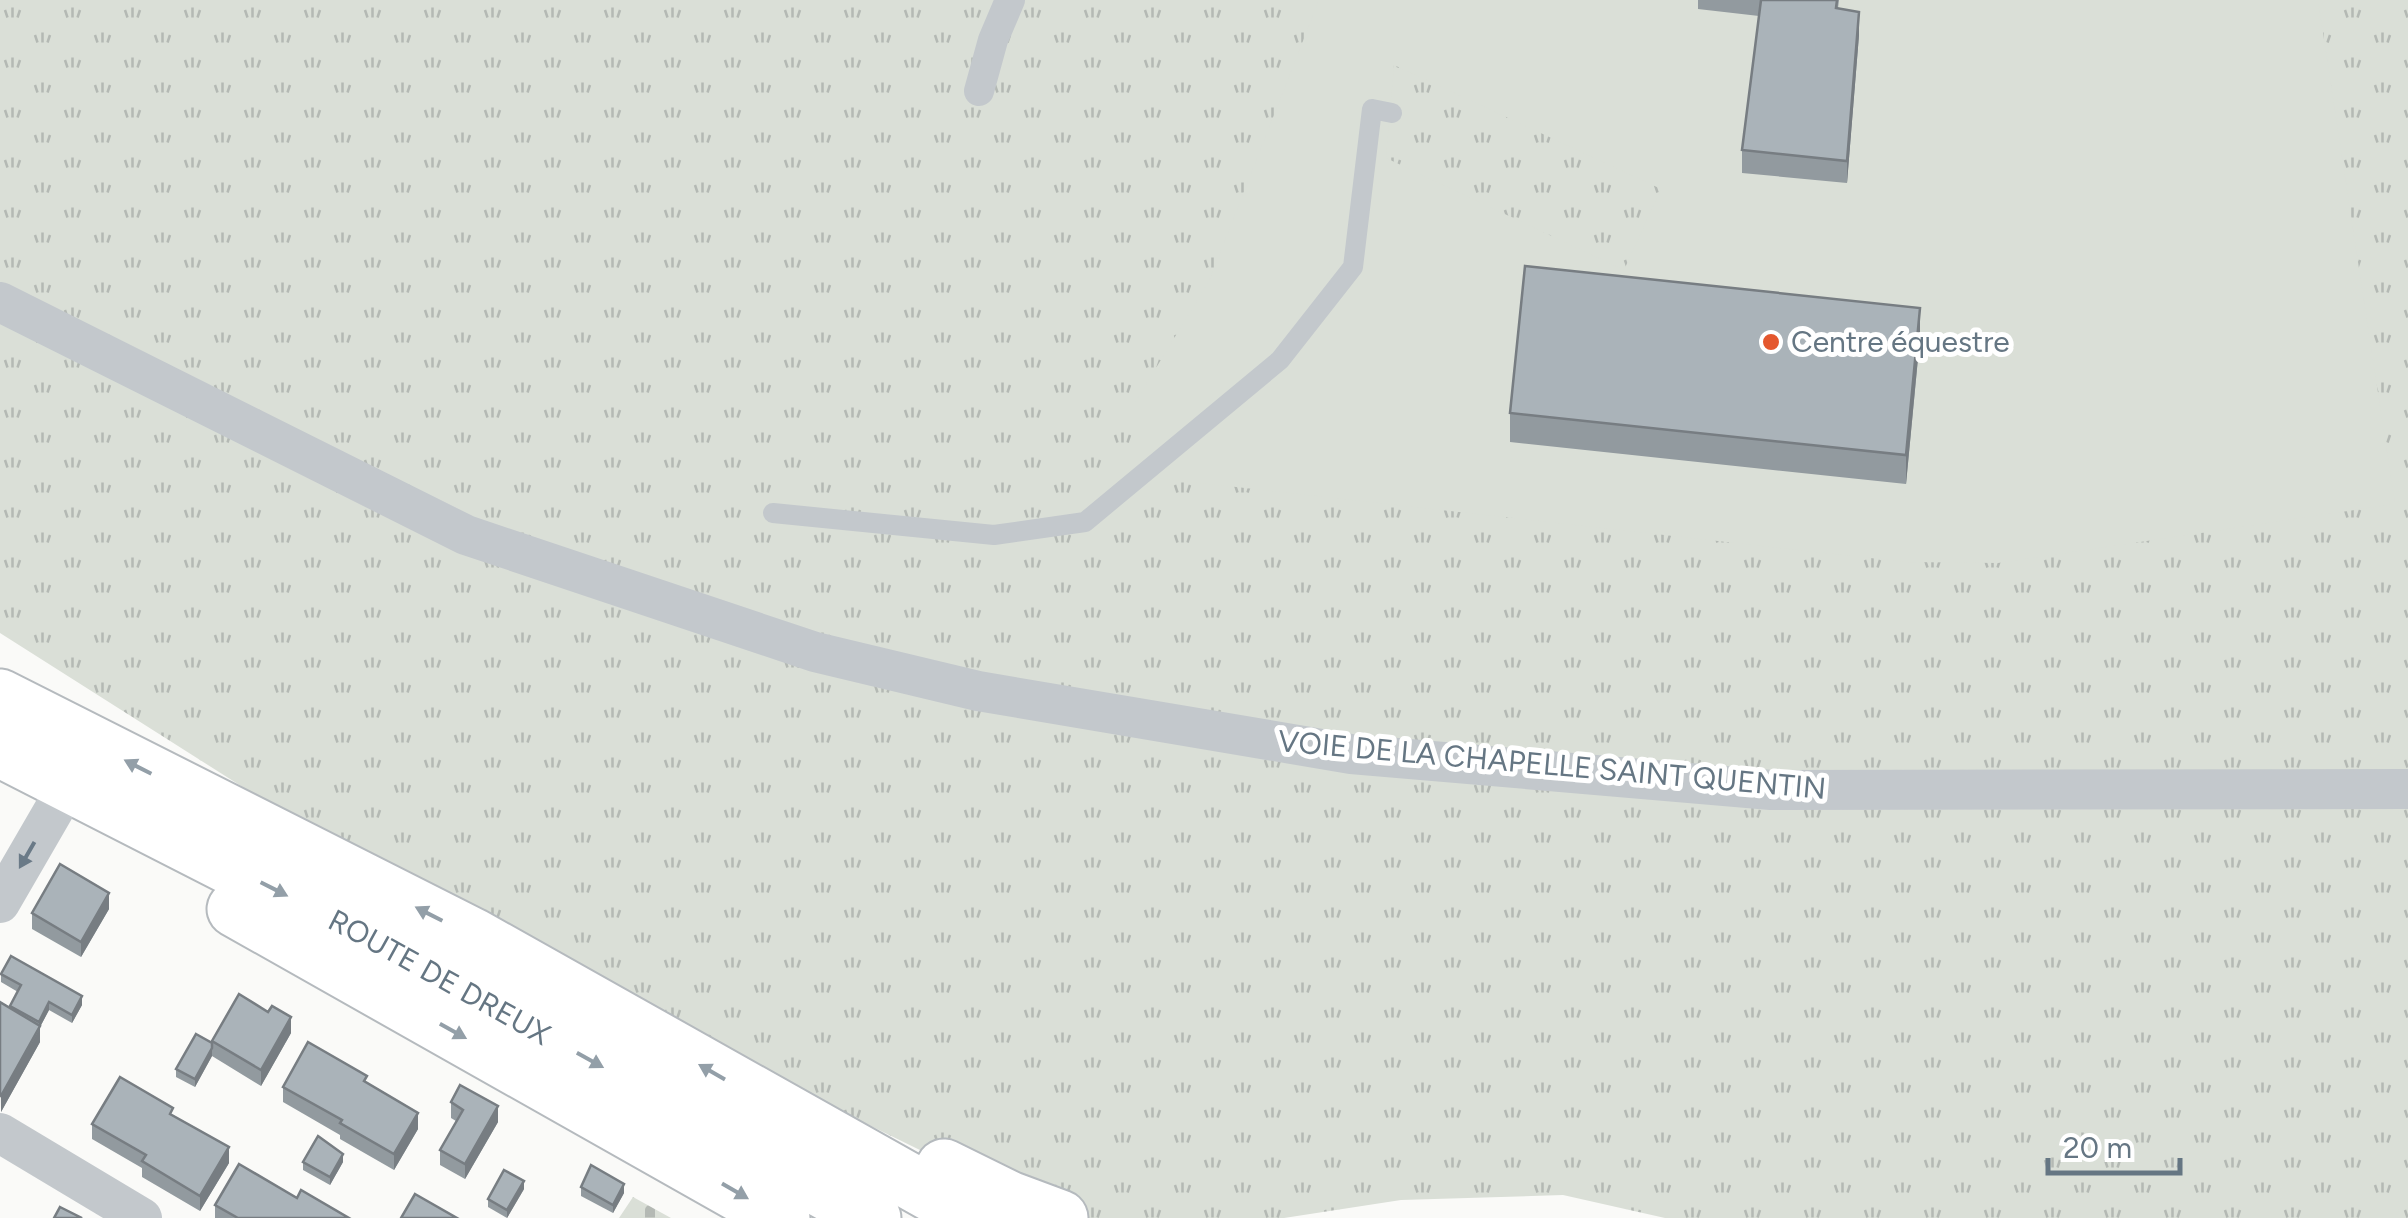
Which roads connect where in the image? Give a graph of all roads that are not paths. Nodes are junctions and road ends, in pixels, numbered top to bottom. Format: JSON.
{"nodes":[{"id":1,"x":1010,"y":0,"type":"edge"},
{"id":2,"x":979,"y":91,"type":"dead end"},
{"id":3,"x":1392,"y":113,"type":"dead end"},
{"id":4,"x":0,"y":302,"type":"edge"},
{"id":5,"x":774,"y":512,"type":"dead end"},
{"id":6,"x":0,"y":698,"type":"edge"},
{"id":7,"x":0,"y":748,"type":"edge"},
{"id":8,"x":0,"y":780,"type":"edge"},
{"id":9,"x":2408,"y":788,"type":"edge"},
{"id":10,"x":54,"y":808,"type":"junction"},
{"id":11,"x":0,"y":903,"type":"edge"},
{"id":12,"x":797,"y":1120,"type":"junction"},
{"id":13,"x":0,"y":1133,"type":"edge"},
{"id":14,"x":142,"y":1218,"type":"edge"},
{"id":15,"x":782,"y":1218,"type":"edge"},
{"id":16,"x":873,"y":1218,"type":"edge"},
{"id":17,"x":975,"y":1218,"type":"edge"},
{"id":18,"x":1060,"y":1218,"type":"edge"}],
"edges":[{"from":1,"to":2,"type":"street"},
{"from":3,"to":5,"type":"lane"},
{"from":4,"to":9,"type":"street","name":"VOIE DE LA CHAPELLE SAINT QUENTIN"},
{"from":12,"to":6,"type":"main road","name":"ROUTE DE DREUX","one_way":true},
{"from":7,"to":16,"type":"main road","name":"ROUTE DE DREUX","one_way":true},
{"from":8,"to":10,"type":"main road","name":"ROUTE DE DREUX"},
{"from":10,"to":11,"type":"street","one_way":true},
{"from":10,"to":15,"type":"main road","name":"ROUTE DE DREUX","one_way":true},
{"from":12,"to":17,"type":"main road","name":"ROUTE DE DREUX"},
{"from":12,"to":18,"type":"main road","name":"ROUTE DE DREUX"},
{"from":13,"to":14,"type":"street"}]}
